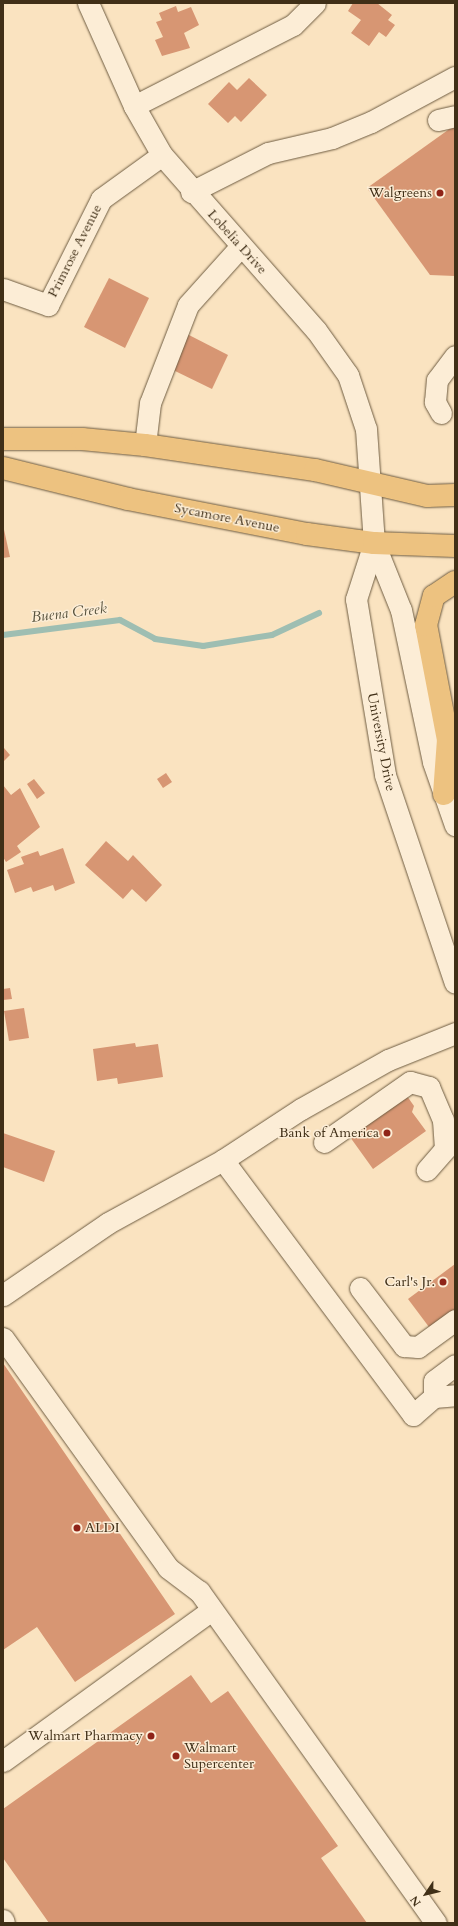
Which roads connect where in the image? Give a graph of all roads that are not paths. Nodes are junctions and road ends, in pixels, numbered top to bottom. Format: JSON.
{"nodes":[{"id":1,"x":88,"y":3,"type":"edge"},
{"id":2,"x":315,"y":3,"type":"edge"},
{"id":3,"x":455,"y":77,"type":"edge"},
{"id":4,"x":134,"y":106,"type":"junction"},
{"id":5,"x":162,"y":155,"type":"junction"},
{"id":6,"x":191,"y":192,"type":"junction"},
{"id":7,"x":241,"y":246,"type":"junction"},
{"id":8,"x":3,"y":289,"type":"edge"},
{"id":9,"x":455,"y":356,"type":"edge"},
{"id":10,"x":441,"y":413,"type":"dead end"},
{"id":11,"x":3,"y":439,"type":"edge"},
{"id":12,"x":145,"y":445,"type":"junction"},
{"id":13,"x":3,"y":468,"type":"edge"},
{"id":14,"x":371,"y":483,"type":"junction"},
{"id":15,"x":455,"y":495,"type":"edge"},
{"id":16,"x":374,"y":543,"type":"junction"},
{"id":17,"x":455,"y":546,"type":"edge"},
{"id":18,"x":455,"y":582,"type":"edge"},
{"id":19,"x":444,"y":794,"type":"junction"},
{"id":20,"x":455,"y":825,"type":"edge"},
{"id":21,"x":455,"y":983,"type":"edge"},
{"id":22,"x":455,"y":1033,"type":"edge"},
{"id":23,"x":324,"y":1142,"type":"dead end"},
{"id":24,"x":223,"y":1160,"type":"junction"},
{"id":25,"x":427,"y":1170,"type":"dead end"},
{"id":26,"x":360,"y":1288,"type":"dead end"},
{"id":27,"x":3,"y":1295,"type":"edge"},
{"id":28,"x":455,"y":1320,"type":"edge"},
{"id":29,"x":3,"y":1338,"type":"edge"},
{"id":30,"x":455,"y":1365,"type":"edge"},
{"id":31,"x":455,"y":1395,"type":"edge"},
{"id":32,"x":434,"y":1397,"type":"junction"},
{"id":33,"x":455,"y":1412,"type":"edge"},
{"id":34,"x":210,"y":1611,"type":"junction"},
{"id":35,"x":3,"y":1761,"type":"edge"},
{"id":36,"x":3,"y":1920,"type":"edge"},
{"id":37,"x":4,"y":1923,"type":"edge"},
{"id":38,"x":436,"y":1923,"type":"edge"}],
"edges":[{"from":1,"to":4,"type":"street","name":"Lobelia Drive"},
{"from":2,"to":4,"type":"street"},
{"from":3,"to":6,"type":"street"},
{"from":4,"to":5,"type":"street","name":"Lobelia Drive"},
{"from":5,"to":6,"type":"street","name":"Lobelia Drive"},
{"from":5,"to":8,"type":"street","name":"Primrose Avenue"},
{"from":6,"to":7,"type":"street","name":"Lobelia Drive"},
{"from":7,"to":12,"type":"street"},
{"from":7,"to":14,"type":"street","name":"Lobelia Drive"},
{"from":9,"to":10,"type":"street"},
{"from":11,"to":12,"type":"main road"},
{"from":12,"to":14,"type":"main road"},
{"from":13,"to":16,"type":"main road","name":"Sycamore Avenue"},
{"from":14,"to":15,"type":"main road"},
{"from":14,"to":16,"type":"street","name":"University Drive"},
{"from":16,"to":17,"type":"main road","name":"Sycamore Avenue"},
{"from":16,"to":19,"type":"street","name":"University Drive"},
{"from":16,"to":21,"type":"street","name":"University Drive"},
{"from":18,"to":19,"type":"main road"},
{"from":19,"to":20,"type":"street","name":"University Drive"},
{"from":22,"to":24,"type":"street"},
{"from":23,"to":25,"type":"street"},
{"from":24,"to":27,"type":"street"},
{"from":24,"to":32,"type":"street"},
{"from":26,"to":28,"type":"street"},
{"from":29,"to":34,"type":"street"},
{"from":30,"to":32,"type":"street"},
{"from":31,"to":32,"type":"street"},
{"from":32,"to":33,"type":"street"},
{"from":34,"to":35,"type":"street"},
{"from":34,"to":38,"type":"street"},
{"from":36,"to":37,"type":"street"}]}
